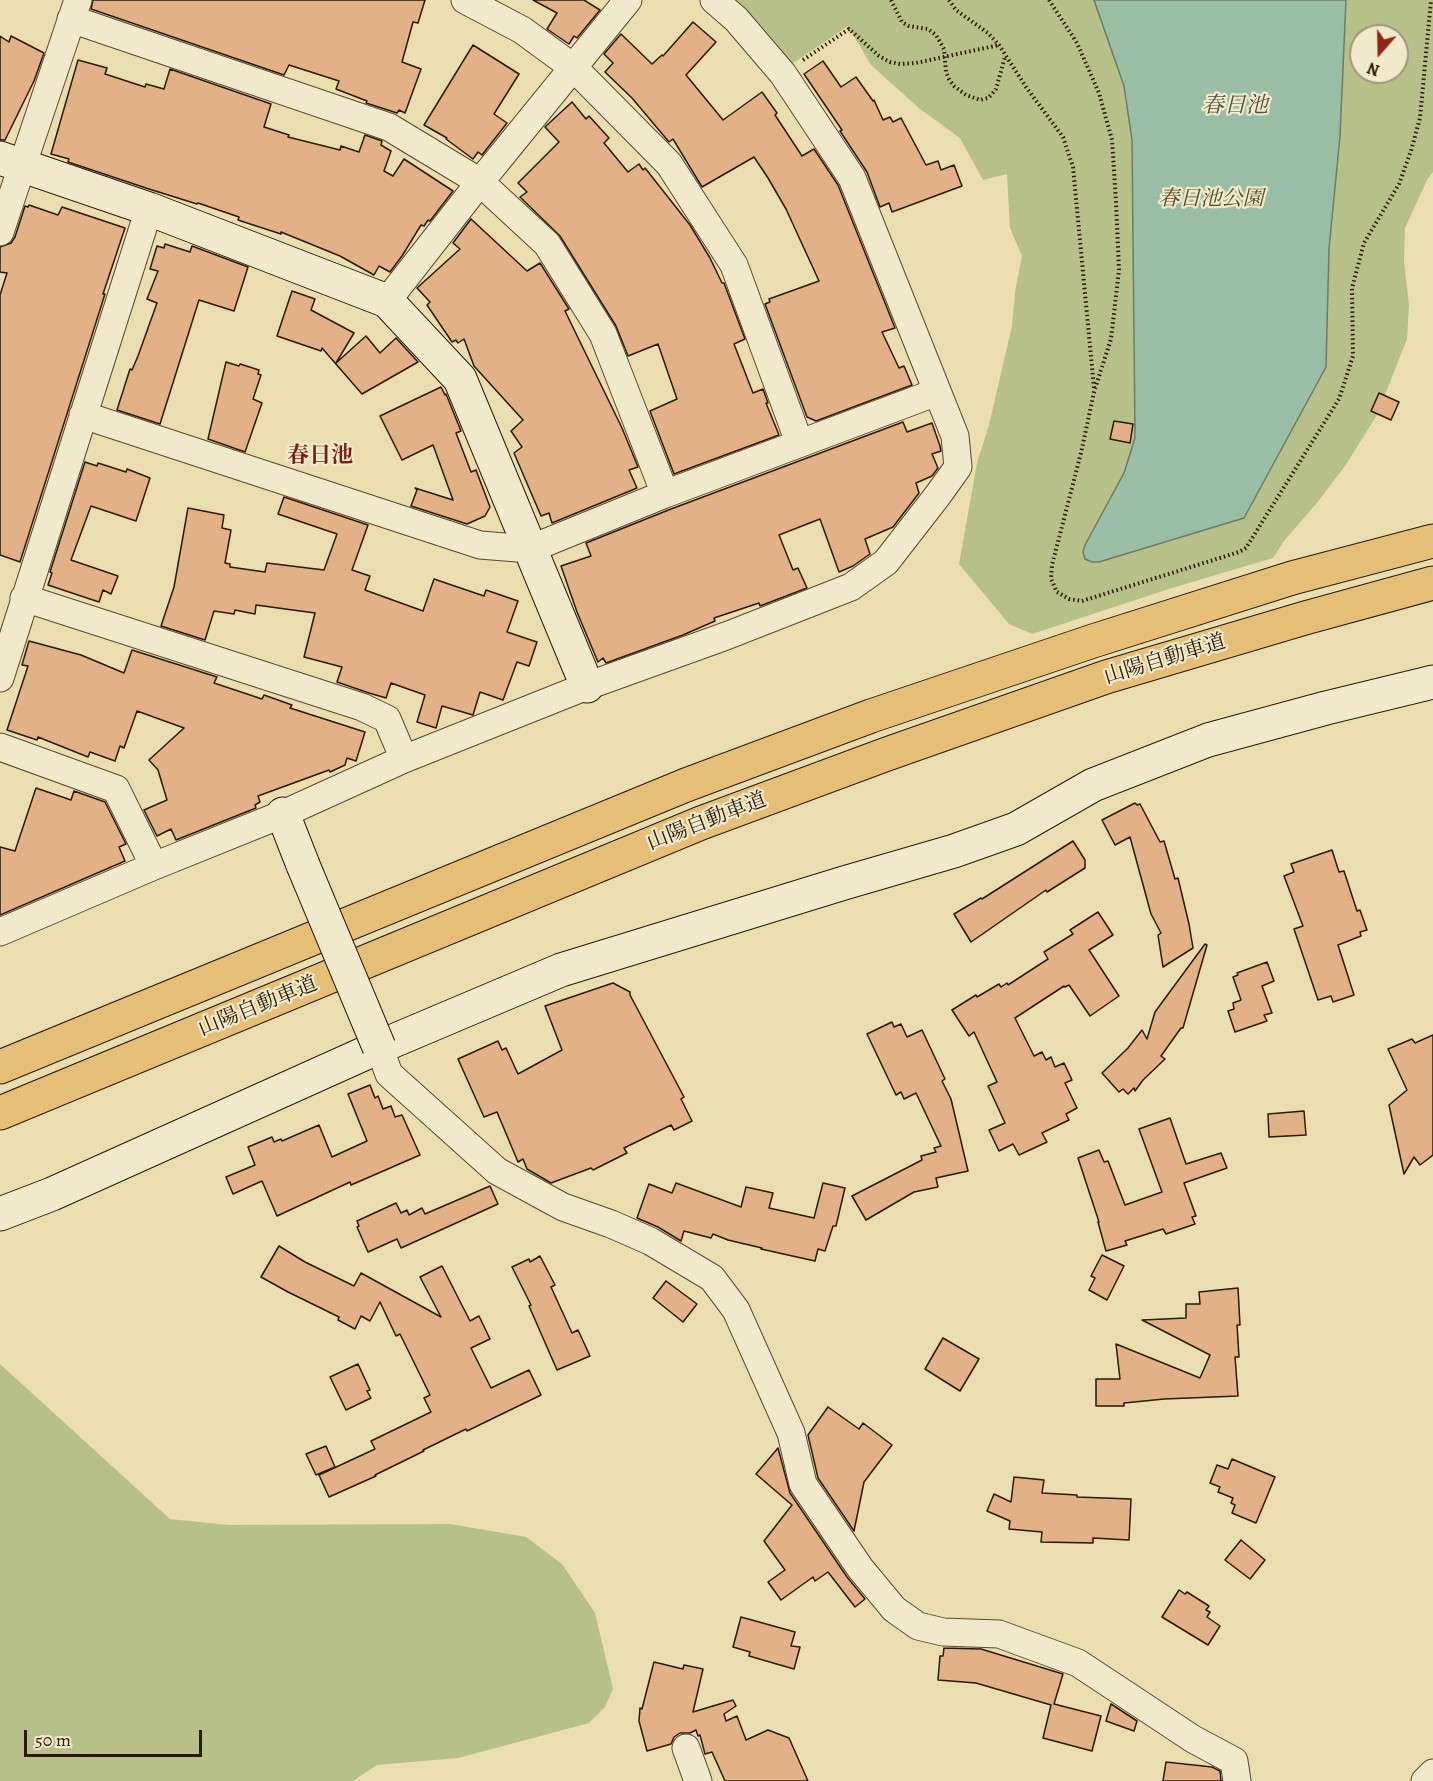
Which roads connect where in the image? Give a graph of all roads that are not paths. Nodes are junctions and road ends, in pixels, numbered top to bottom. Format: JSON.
{"nodes":[{"id":1,"x":465,"y":0,"type":"edge"},
{"id":2,"x":628,"y":0,"type":"edge"},
{"id":3,"x":714,"y":0,"type":"edge"},
{"id":4,"x":75,"y":9,"type":"edge"},
{"id":5,"x":574,"y":68,"type":"junction"},
{"id":6,"x":11,"y":161,"type":"edge"},
{"id":7,"x":480,"y":182,"type":"junction"},
{"id":8,"x":149,"y":209,"type":"junction"},
{"id":9,"x":0,"y":232,"type":"edge"},
{"id":10,"x":387,"y":301,"type":"junction"},
{"id":11,"x":937,"y":392,"type":"junction"},
{"id":12,"x":83,"y":415,"type":"junction"},
{"id":13,"x":799,"y":442,"type":"junction"},
{"id":14,"x":664,"y":494,"type":"junction"},
{"id":15,"x":1433,"y":541,"type":"edge"},
{"id":16,"x":530,"y":549,"type":"junction"},
{"id":17,"x":1433,"y":583,"type":"edge"},
{"id":18,"x":24,"y":598,"type":"junction"},
{"id":19,"x":0,"y":678,"type":"edge"},
{"id":20,"x":1433,"y":682,"type":"edge"},
{"id":21,"x":586,"y":686,"type":"junction"},
{"id":22,"x":0,"y":747,"type":"edge"},
{"id":23,"x":404,"y":759,"type":"junction"},
{"id":24,"x":283,"y":814,"type":"junction"},
{"id":25,"x":154,"y":866,"type":"junction"},
{"id":26,"x":0,"y":932,"type":"edge"},
{"id":27,"x":379,"y":1047,"type":"junction"},
{"id":28,"x":0,"y":1067,"type":"edge"},
{"id":29,"x":0,"y":1113,"type":"edge"},
{"id":30,"x":0,"y":1214,"type":"edge"},
{"id":31,"x":686,"y":1748,"type":"dead end"},
{"id":32,"x":1433,"y":1773,"type":"edge"},
{"id":33,"x":698,"y":1781,"type":"edge"},
{"id":34,"x":1237,"y":1781,"type":"edge"},
{"id":35,"x":1425,"y":1781,"type":"edge"}],
"edges":[{"from":1,"to":5,"type":"street"},
{"from":2,"to":5,"type":"street"},
{"from":3,"to":11,"type":"street"},
{"from":4,"to":6,"type":"street"},
{"from":4,"to":7,"type":"street"},
{"from":5,"to":7,"type":"street"},
{"from":5,"to":13,"type":"street"},
{"from":6,"to":8,"type":"street"},
{"from":6,"to":9,"type":"street"},
{"from":7,"to":10,"type":"street"},
{"from":7,"to":14,"type":"street"},
{"from":8,"to":10,"type":"street"},
{"from":8,"to":12,"type":"street"},
{"from":10,"to":16,"type":"street"},
{"from":11,"to":13,"type":"street"},
{"from":11,"to":21,"type":"street"},
{"from":12,"to":16,"type":"street"},
{"from":12,"to":18,"type":"street"},
{"from":13,"to":14,"type":"street"},
{"from":14,"to":16,"type":"street"},
{"from":15,"to":28,"type":"highway","name":"山陽自動車道"},
{"from":16,"to":21,"type":"street"},
{"from":17,"to":29,"type":"highway","name":"山陽自動車道"},
{"from":18,"to":19,"type":"street"},
{"from":18,"to":23,"type":"street"},
{"from":20,"to":27,"type":"street"},
{"from":21,"to":23,"type":"street"},
{"from":22,"to":25,"type":"street"},
{"from":23,"to":24,"type":"street"},
{"from":24,"to":25,"type":"street"},
{"from":24,"to":27,"type":"street","bridge":true},
{"from":25,"to":26,"type":"street"},
{"from":27,"to":30,"type":"street"},
{"from":27,"to":34,"type":"street"},
{"from":31,"to":33,"type":"street"},
{"from":32,"to":35,"type":"street"}]}
